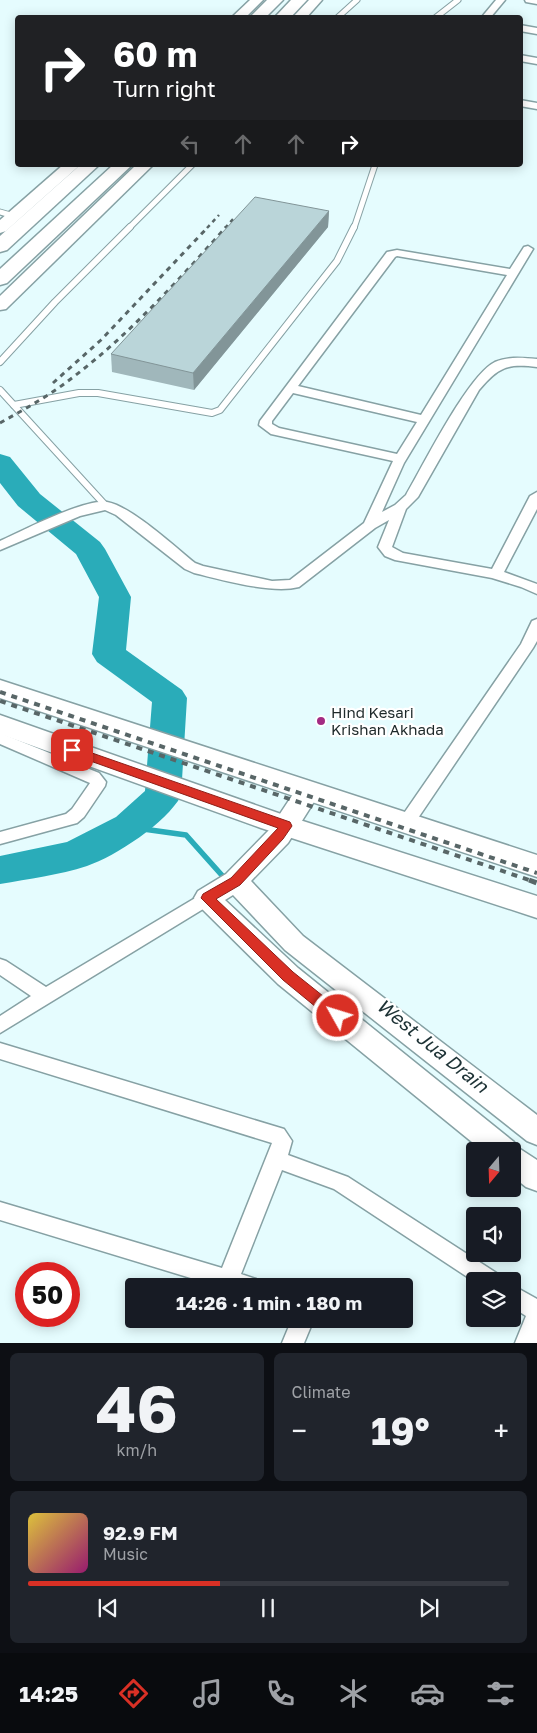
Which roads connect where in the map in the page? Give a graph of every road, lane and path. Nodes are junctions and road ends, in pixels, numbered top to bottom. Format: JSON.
{"nodes":[{"id":1,"x":257,"y":0,"type":"edge"},
{"id":2,"x":276,"y":0,"type":"edge"},
{"id":3,"x":300,"y":0,"type":"edge"},
{"id":4,"x":316,"y":0,"type":"edge"},
{"id":5,"x":357,"y":0,"type":"edge"},
{"id":6,"x":458,"y":0,"type":"edge"},
{"id":7,"x":501,"y":0,"type":"edge"},
{"id":8,"x":529,"y":0,"type":"edge"},
{"id":9,"x":537,"y":1,"type":"edge"},
{"id":10,"x":240,"y":15,"type":"edge"},
{"id":11,"x":259,"y":15,"type":"edge"},
{"id":12,"x":284,"y":15,"type":"edge"},
{"id":13,"x":301,"y":15,"type":"edge"},
{"id":14,"x":340,"y":15,"type":"edge"},
{"id":15,"x":439,"y":15,"type":"edge"},
{"id":16,"x":488,"y":15,"type":"edge"},
{"id":17,"x":523,"y":28,"type":"edge"},
{"id":18,"x":537,"y":30,"type":"edge"},
{"id":19,"x":523,"y":59,"type":"edge"},
{"id":20,"x":537,"y":61,"type":"edge"},
{"id":21,"x":523,"y":104,"type":"edge"},
{"id":22,"x":537,"y":106,"type":"edge"},
{"id":23,"x":69,"y":167,"type":"edge"},
{"id":24,"x":88,"y":167,"type":"edge"},
{"id":25,"x":121,"y":167,"type":"edge"},
{"id":26,"x":143,"y":167,"type":"edge"},
{"id":27,"x":190,"y":167,"type":"edge"},
{"id":28,"x":374,"y":167,"type":"edge"},
{"id":29,"x":7,"y":214,"type":"edge"},
{"id":30,"x":0,"y":228,"type":"edge"},
{"id":31,"x":0,"y":246,"type":"edge"},
{"id":32,"x":528,"y":249,"type":"dead end"},
{"id":33,"x":514,"y":273,"type":"junction"},
{"id":34,"x":0,"y":279,"type":"edge"},
{"id":35,"x":0,"y":305,"type":"edge"},
{"id":36,"x":0,"y":362,"type":"edge"},
{"id":37,"x":537,"y":363,"type":"edge"},
{"id":38,"x":289,"y":388,"type":"junction"},
{"id":39,"x":0,"y":390,"type":"edge"},
{"id":40,"x":14,"y":405,"type":"junction"},
{"id":41,"x":424,"y":420,"type":"junction"},
{"id":42,"x":400,"y":459,"type":"junction"},
{"id":43,"x":537,"y":496,"type":"edge"},
{"id":44,"x":106,"y":506,"type":"junction"},
{"id":45,"x":400,"y":508,"type":"junction"},
{"id":46,"x":370,"y":524,"type":"junction"},
{"id":47,"x":4,"y":543,"type":"edge"},
{"id":48,"x":496,"y":574,"type":"junction"},
{"id":49,"x":537,"y":590,"type":"edge"},
{"id":50,"x":537,"y":624,"type":"edge"},
{"id":51,"x":5,"y":690,"type":"edge"},
{"id":52,"x":0,"y":724,"type":"edge"},
{"id":53,"x":0,"y":738,"type":"edge"},
{"id":54,"x":304,"y":789,"type":"junction"},
{"id":55,"x":278,"y":823,"type":"junction"},
{"id":56,"x":406,"y":823,"type":"junction"},
{"id":57,"x":0,"y":838,"type":"edge"},
{"id":58,"x":537,"y":866,"type":"edge"},
{"id":59,"x":220,"y":891,"type":"junction"},
{"id":60,"x":537,"y":907,"type":"edge"},
{"id":61,"x":0,"y":966,"type":"edge"},
{"id":62,"x":45,"y":996,"type":"junction"},
{"id":63,"x":0,"y":1025,"type":"edge"},
{"id":64,"x":0,"y":1051,"type":"edge"},
{"id":65,"x":537,"y":1132,"type":"edge"},
{"id":66,"x":493,"y":1142,"type":"edge"},
{"id":67,"x":276,"y":1159,"type":"junction"},
{"id":68,"x":521,"y":1165,"type":"edge"},
{"id":69,"x":537,"y":1178,"type":"edge"},
{"id":70,"x":0,"y":1211,"type":"edge"},
{"id":71,"x":477,"y":1272,"type":"edge"},
{"id":72,"x":221,"y":1278,"type":"edge"},
{"id":73,"x":229,"y":1278,"type":"edge"},
{"id":74,"x":521,"y":1302,"type":"edge"},
{"id":75,"x":537,"y":1312,"type":"edge"},
{"id":76,"x":537,"y":1316,"type":"edge"},
{"id":77,"x":300,"y":1328,"type":"edge"},
{"id":78,"x":293,"y":1343,"type":"edge"},
{"id":79,"x":526,"y":1343,"type":"edge"}],
"edges":[{"from":1,"to":10,"type":"main road"},
{"from":2,"to":11,"type":"highway"},
{"from":3,"to":12,"type":"highway"},
{"from":4,"to":13,"type":"main road"},
{"from":5,"to":14,"type":"lane"},
{"from":6,"to":15,"type":"lane"},
{"from":7,"to":16,"type":"street"},
{"from":8,"to":9,"type":"street"},
{"from":17,"to":18,"type":"street"},
{"from":19,"to":20,"type":"street"},
{"from":21,"to":22,"type":"street"},
{"from":23,"to":29,"type":"main road"},
{"from":24,"to":31,"type":"highway"},
{"from":25,"to":34,"type":"highway"},
{"from":26,"to":35,"type":"main road"},
{"from":27,"to":36,"type":"lane"},
{"from":28,"to":40,"type":"lane"},
{"from":29,"to":30,"type":"main road"},
{"from":32,"to":33,"type":"street"},
{"from":33,"to":38,"type":"street"},
{"from":33,"to":41,"type":"street"},
{"from":37,"to":45,"type":"street"},
{"from":38,"to":41,"type":"street"},
{"from":38,"to":42,"type":"street"},
{"from":39,"to":40,"type":"lane"},
{"from":40,"to":44,"type":"lane"},
{"from":41,"to":42,"type":"street"},
{"from":42,"to":46,"type":"street"},
{"from":43,"to":48,"type":"street"},
{"from":44,"to":46,"type":"street"},
{"from":44,"to":47,"type":"street"},
{"from":45,"to":46,"type":"street"},
{"from":45,"to":48,"type":"street"},
{"from":48,"to":49,"type":"street"},
{"from":50,"to":56,"type":"street"},
{"from":51,"to":54,"type":"main road"},
{"from":52,"to":55,"type":"main road"},
{"from":53,"to":57,"type":"street"},
{"from":54,"to":55,"type":"main road"},
{"from":54,"to":56,"type":"main road"},
{"from":55,"to":59,"type":"main road"},
{"from":55,"to":60,"type":"main road"},
{"from":56,"to":58,"type":"main road"},
{"from":59,"to":62,"type":"street"},
{"from":59,"to":65,"type":"main road"},
{"from":59,"to":66,"type":"main road"},
{"from":61,"to":62,"type":"street"},
{"from":62,"to":63,"type":"street"},
{"from":64,"to":67,"type":"street"},
{"from":67,"to":71,"type":"street"},
{"from":67,"to":73,"type":"street"},
{"from":68,"to":69,"type":"main road"},
{"from":70,"to":72,"type":"street"},
{"from":74,"to":75,"type":"street"},
{"from":76,"to":79,"type":"street"},
{"from":77,"to":78,"type":"street"}]}
